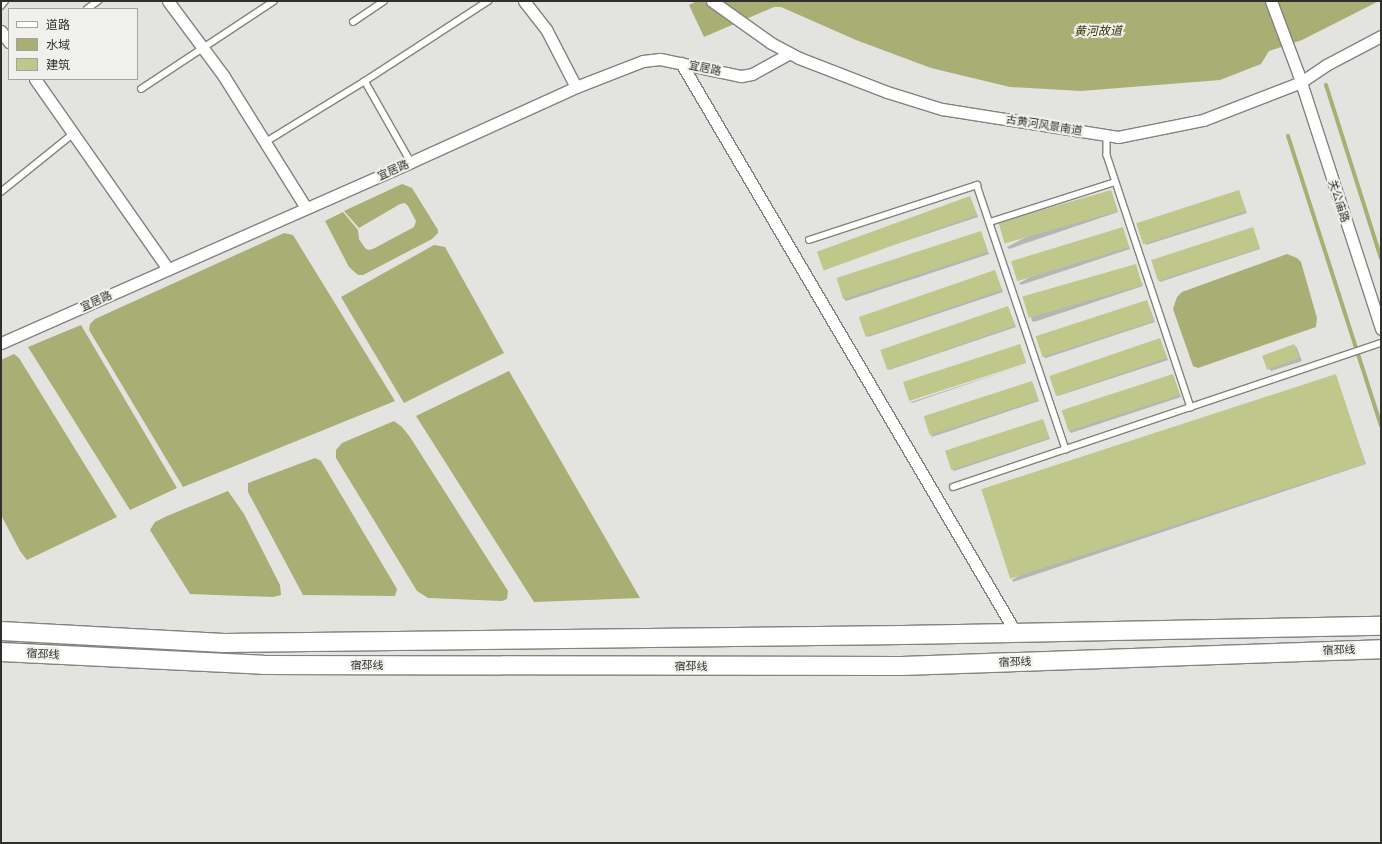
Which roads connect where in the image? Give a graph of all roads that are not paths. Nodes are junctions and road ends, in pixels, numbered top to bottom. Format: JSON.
{"nodes":[{"id":1,"x":5,"y":1,"type":"edge"},
{"id":2,"x":98,"y":1,"type":"edge"},
{"id":3,"x":168,"y":1,"type":"edge"},
{"id":4,"x":274,"y":1,"type":"edge"},
{"id":5,"x":384,"y":1,"type":"edge"},
{"id":6,"x":488,"y":1,"type":"edge"},
{"id":7,"x":524,"y":1,"type":"edge"},
{"id":8,"x":712,"y":1,"type":"edge"},
{"id":9,"x":1271,"y":1,"type":"edge"},
{"id":10,"x":1,"y":6,"type":"edge"},
{"id":11,"x":88,"y":8,"type":"edge"},
{"id":12,"x":353,"y":22,"type":"dead end"},
{"id":13,"x":1,"y":31,"type":"edge"},
{"id":14,"x":1381,"y":36,"type":"edge"},
{"id":15,"x":8,"y":41,"type":"edge"},
{"id":16,"x":203,"y":48,"type":"junction"},
{"id":17,"x":790,"y":53,"type":"junction"},
{"id":18,"x":681,"y":63,"type":"junction"},
{"id":19,"x":1299,"y":78,"type":"junction"},
{"id":20,"x":36,"y":80,"type":"edge"},
{"id":21,"x":365,"y":81,"type":"junction"},
{"id":22,"x":576,"y":87,"type":"junction"},
{"id":23,"x":141,"y":89,"type":"dead end"},
{"id":24,"x":73,"y":134,"type":"junction"},
{"id":25,"x":1107,"y":135,"type":"junction"},
{"id":26,"x":264,"y":143,"type":"junction"},
{"id":27,"x":411,"y":162,"type":"junction"},
{"id":28,"x":1115,"y":182,"type":"junction"},
{"id":29,"x":1,"y":192,"type":"edge"},
{"id":30,"x":306,"y":208,"type":"junction"},
{"id":31,"x":990,"y":222,"type":"junction"},
{"id":32,"x":809,"y":240,"type":"dead end"},
{"id":33,"x":168,"y":269,"type":"junction"},
{"id":34,"x":1381,"y":329,"type":"edge"},
{"id":35,"x":1,"y":343,"type":"edge"},
{"id":36,"x":1381,"y":343,"type":"edge"},
{"id":37,"x":1191,"y":407,"type":"junction"},
{"id":38,"x":1066,"y":449,"type":"junction"},
{"id":39,"x":953,"y":487,"type":"dead end"},
{"id":40,"x":1381,"y":626,"type":"edge"},
{"id":41,"x":1,"y":631,"type":"edge"},
{"id":42,"x":1016,"y":633,"type":"junction"},
{"id":43,"x":1381,"y":649,"type":"edge"},
{"id":44,"x":1,"y":652,"type":"edge"}],
"edges":[{"from":1,"to":10,"type":"lane"},
{"from":2,"to":11,"type":"lane"},
{"from":3,"to":16,"type":"street"},
{"from":4,"to":16,"type":"lane"},
{"from":5,"to":12,"type":"lane"},
{"from":6,"to":21,"type":"lane"},
{"from":7,"to":22,"type":"street"},
{"from":8,"to":17,"type":"street","name":"古黄河风景南道"},
{"from":9,"to":19,"type":"street","name":"关公庙路"},
{"from":13,"to":15,"type":"street"},
{"from":14,"to":19,"type":"street","name":"古黄河风景南道"},
{"from":16,"to":23,"type":"lane"},
{"from":16,"to":26,"type":"street"},
{"from":17,"to":18,"type":"street","name":"宜居路"},
{"from":17,"to":25,"type":"street","name":"古黄河风景南道"},
{"from":18,"to":22,"type":"street","name":"宜居路"},
{"from":18,"to":42,"type":"street"},
{"from":19,"to":25,"type":"street","name":"古黄河风景南道"},
{"from":19,"to":34,"type":"street","name":"关公庙路"},
{"from":20,"to":24,"type":"street"},
{"from":21,"to":26,"type":"lane"},
{"from":21,"to":27,"type":"lane"},
{"from":22,"to":27,"type":"street","name":"宜居路"},
{"from":24,"to":29,"type":"lane"},
{"from":24,"to":33,"type":"street"},
{"from":25,"to":28,"type":"lane"},
{"from":26,"to":30,"type":"street"},
{"from":27,"to":30,"type":"street","name":"宜居路"},
{"from":28,"to":31,"type":"lane"},
{"from":28,"to":37,"type":"lane"},
{"from":30,"to":33,"type":"street","name":"宜居路"},
{"from":31,"to":32,"type":"lane"},
{"from":31,"to":38,"type":"lane"},
{"from":33,"to":35,"type":"street","name":"宜居路"},
{"from":36,"to":37,"type":"lane"},
{"from":37,"to":38,"type":"lane"},
{"from":38,"to":39,"type":"lane"},
{"from":40,"to":42,"type":"main road","name":"宿邳线"},
{"from":41,"to":42,"type":"main road","name":"宿邳线"},
{"from":43,"to":44,"type":"main road","name":"宿邳线"}]}
